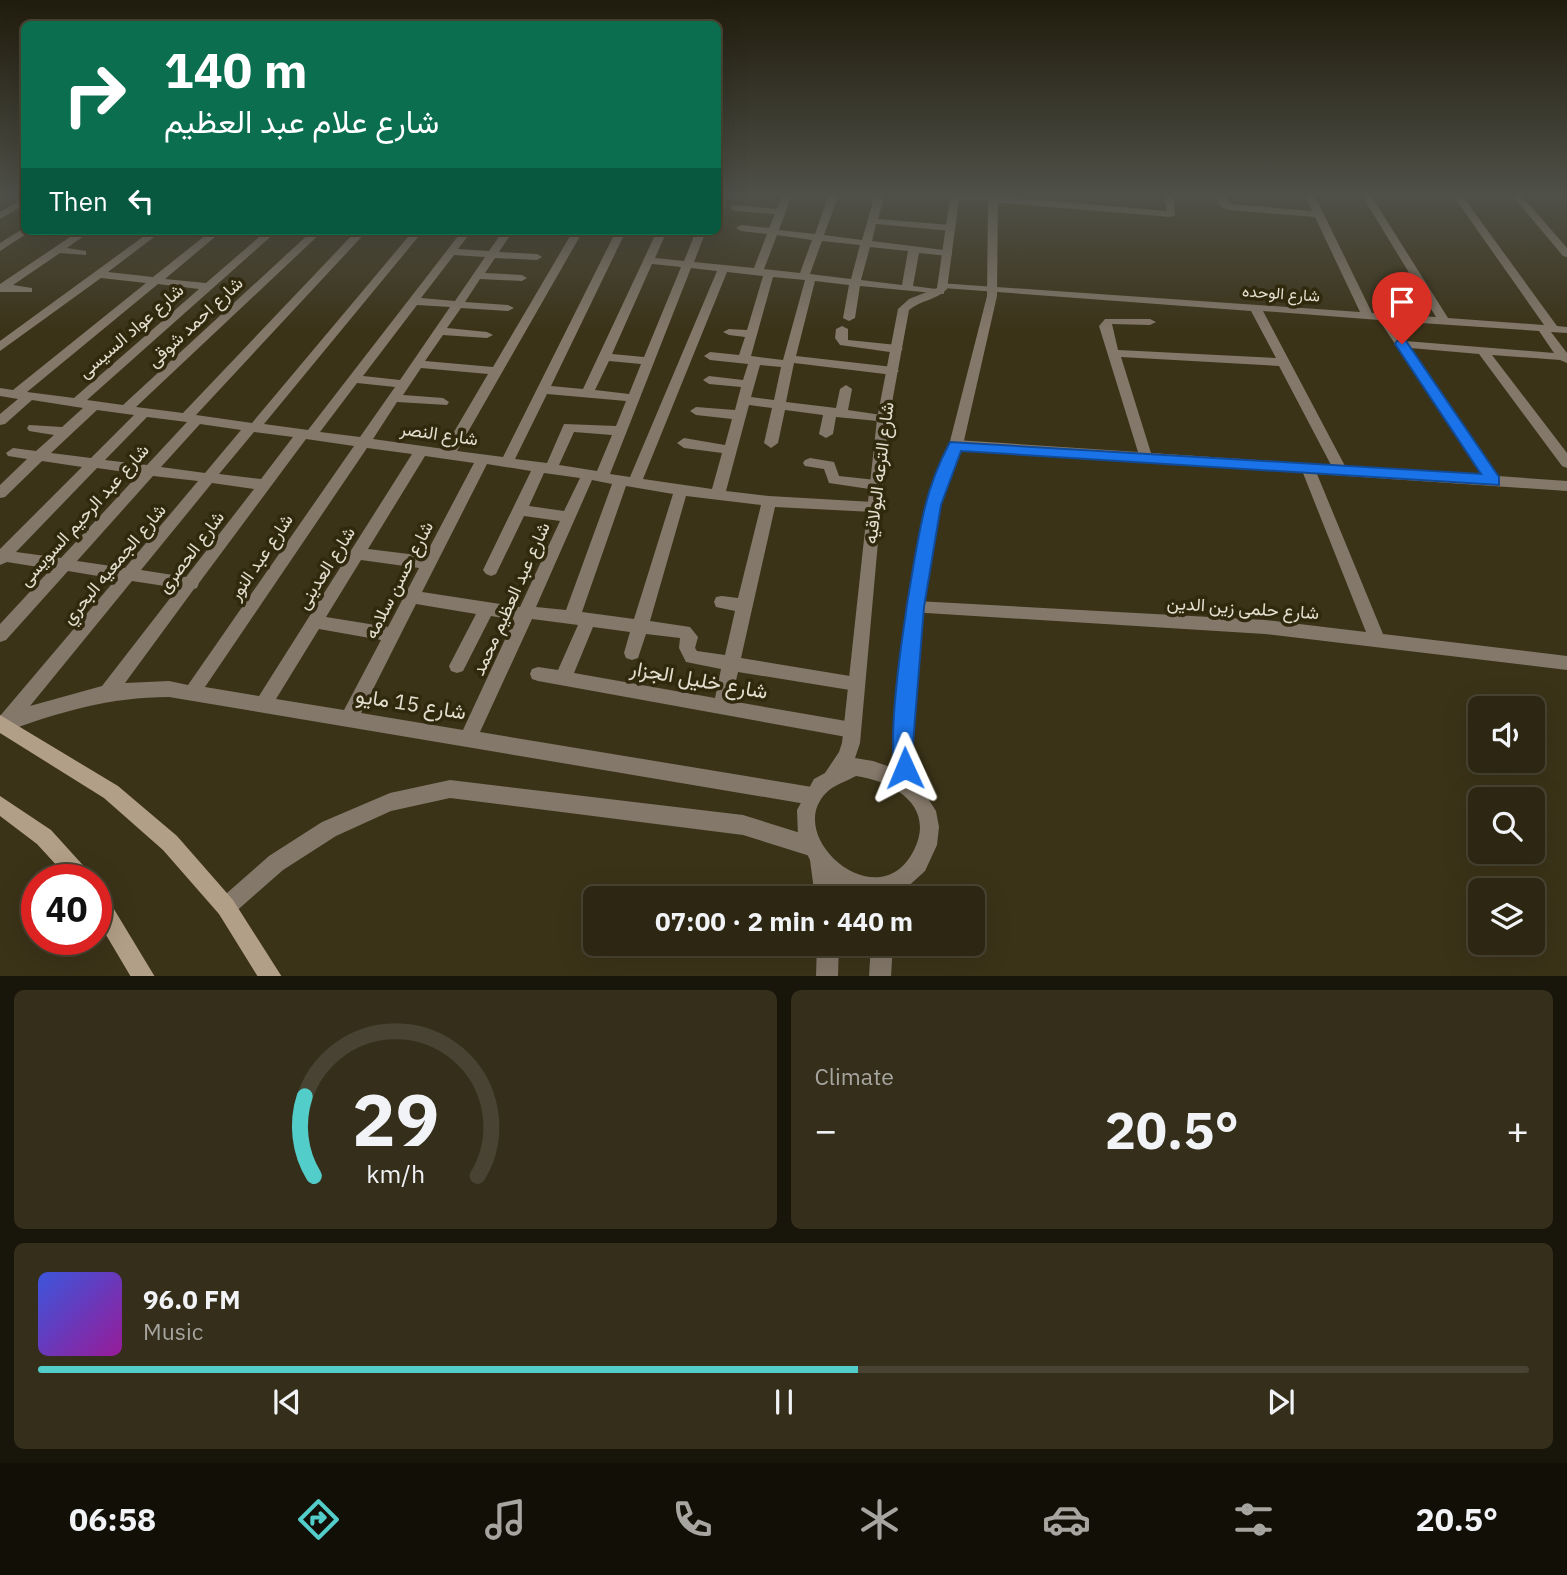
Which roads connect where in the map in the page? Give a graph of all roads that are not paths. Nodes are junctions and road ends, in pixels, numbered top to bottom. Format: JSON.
{"nodes":[{"id":1,"x":73,"y":240,"type":"edge"},
{"id":2,"x":145,"y":240,"type":"edge"},
{"id":3,"x":207,"y":240,"type":"edge"},
{"id":4,"x":262,"y":240,"type":"edge"},
{"id":5,"x":309,"y":240,"type":"edge"},
{"id":6,"x":354,"y":240,"type":"edge"},
{"id":7,"x":411,"y":240,"type":"edge"},
{"id":8,"x":460,"y":240,"type":"edge"},
{"id":9,"x":502,"y":240,"type":"edge"},
{"id":10,"x":573,"y":240,"type":"edge"},
{"id":11,"x":617,"y":240,"type":"edge"},
{"id":12,"x":658,"y":240,"type":"edge"},
{"id":13,"x":697,"y":240,"type":"edge"},
{"id":14,"x":771,"y":240,"type":"edge"},
{"id":15,"x":819,"y":240,"type":"edge"},
{"id":16,"x":834,"y":240,"type":"edge"},
{"id":17,"x":867,"y":240,"type":"edge"},
{"id":18,"x":950,"y":240,"type":"edge"},
{"id":19,"x":993,"y":240,"type":"edge"},
{"id":20,"x":1331,"y":240,"type":"edge"},
{"id":21,"x":1393,"y":240,"type":"edge"},
{"id":22,"x":1487,"y":240,"type":"edge"},
{"id":23,"x":1554,"y":240,"type":"edge"},
{"id":24,"x":866,"y":243,"type":"junction"},
{"id":25,"x":914,"y":249,"type":"junction"},
{"id":26,"x":58,"y":250,"type":"junction"},
{"id":27,"x":451,"y":252,"type":"junction"},
{"id":28,"x":82,"y":253,"type":"dead end"},
{"id":29,"x":948,"y":253,"type":"junction"},
{"id":30,"x":492,"y":254,"type":"junction"},
{"id":31,"x":1567,"y":254,"type":"edge"},
{"id":32,"x":537,"y":257,"type":"dead end"},
{"id":33,"x":649,"y":260,"type":"junction"},
{"id":34,"x":687,"y":264,"type":"junction"},
{"id":35,"x":723,"y":268,"type":"junction"},
{"id":36,"x":764,"y":272,"type":"junction"},
{"id":37,"x":99,"y":274,"type":"junction"},
{"id":38,"x":478,"y":276,"type":"junction"},
{"id":39,"x":808,"y":277,"type":"junction"},
{"id":40,"x":522,"y":278,"type":"dead end"},
{"id":41,"x":156,"y":281,"type":"junction"},
{"id":42,"x":855,"y":282,"type":"junction"},
{"id":43,"x":208,"y":287,"type":"junction"},
{"id":44,"x":1,"y":288,"type":"edge"},
{"id":45,"x":907,"y":288,"type":"junction"},
{"id":46,"x":941,"y":289,"type":"junction"},
{"id":47,"x":992,"y":289,"type":"junction"},
{"id":48,"x":28,"y":290,"type":"dead end"},
{"id":49,"x":413,"y":301,"type":"junction"},
{"id":50,"x":458,"y":304,"type":"junction"},
{"id":51,"x":1255,"y":307,"type":"junction"},
{"id":52,"x":509,"y":308,"type":"dead end"},
{"id":53,"x":1368,"y":316,"type":"junction"},
{"id":54,"x":1383,"y":317,"type":"junction"},
{"id":55,"x":1444,"y":321,"type":"junction"},
{"id":56,"x":1150,"y":322,"type":"dead end"},
{"id":57,"x":1548,"y":328,"type":"junction"},
{"id":58,"x":1567,"y":330,"type":"edge"},
{"id":59,"x":439,"y":331,"type":"junction"},
{"id":60,"x":729,"y":332,"type":"dead end"},
{"id":61,"x":751,"y":334,"type":"junction"},
{"id":62,"x":487,"y":335,"type":"dead end"},
{"id":63,"x":1402,"y":344,"type":"junction"},
{"id":64,"x":0,"y":347,"type":"edge"},
{"id":65,"x":897,"y":349,"type":"junction"},
{"id":66,"x":1482,"y":350,"type":"junction"},
{"id":67,"x":1113,"y":353,"type":"junction"},
{"id":68,"x":710,"y":356,"type":"dead end"},
{"id":69,"x":605,"y":357,"type":"junction"},
{"id":70,"x":1565,"y":359,"type":"edge"},
{"id":71,"x":650,"y":360,"type":"junction"},
{"id":72,"x":749,"y":360,"type":"junction"},
{"id":73,"x":788,"y":361,"type":"junction"},
{"id":74,"x":1283,"y":362,"type":"junction"},
{"id":75,"x":416,"y":364,"type":"junction"},
{"id":76,"x":496,"y":371,"type":"junction"},
{"id":77,"x":893,"y":371,"type":"junction"},
{"id":78,"x":354,"y":379,"type":"junction"},
{"id":79,"x":709,"y":380,"type":"dead end"},
{"id":80,"x":403,"y":384,"type":"junction"},
{"id":81,"x":748,"y":384,"type":"junction"},
{"id":82,"x":846,"y":389,"type":"dead end"},
{"id":83,"x":545,"y":390,"type":"junction"},
{"id":84,"x":0,"y":392,"type":"edge"},
{"id":85,"x":589,"y":393,"type":"junction"},
{"id":86,"x":22,"y":395,"type":"junction"},
{"id":87,"x":393,"y":398,"type":"junction"},
{"id":88,"x":634,"y":398,"type":"junction"},
{"id":89,"x":744,"y":400,"type":"junction"},
{"id":90,"x":76,"y":402,"type":"junction"},
{"id":91,"x":443,"y":402,"type":"dead end"},
{"id":92,"x":94,"y":405,"type":"junction"},
{"id":93,"x":779,"y":405,"type":"junction"},
{"id":94,"x":127,"y":409,"type":"junction"},
{"id":95,"x":696,"y":411,"type":"dead end"},
{"id":96,"x":144,"y":412,"type":"junction"},
{"id":97,"x":835,"y":413,"type":"junction"},
{"id":98,"x":740,"y":415,"type":"junction"},
{"id":99,"x":191,"y":419,"type":"junction"},
{"id":100,"x":883,"y":419,"type":"junction"},
{"id":101,"x":0,"y":421,"type":"edge"},
{"id":102,"x":253,"y":427,"type":"junction"},
{"id":103,"x":34,"y":428,"type":"dead end"},
{"id":104,"x":621,"y":431,"type":"junction"},
{"id":105,"x":66,"y":432,"type":"junction"},
{"id":106,"x":307,"y":434,"type":"junction"},
{"id":107,"x":827,"y":434,"type":"dead end"},
{"id":108,"x":363,"y":442,"type":"junction"},
{"id":109,"x":684,"y":443,"type":"dead end"},
{"id":110,"x":771,"y":443,"type":"dead end"},
{"id":111,"x":956,"y":445,"type":"junction"},
{"id":112,"x":730,"y":450,"type":"junction"},
{"id":113,"x":421,"y":451,"type":"junction"},
{"id":114,"x":13,"y":453,"type":"dead end"},
{"id":115,"x":448,"y":454,"type":"junction"},
{"id":116,"x":39,"y":456,"type":"junction"},
{"id":117,"x":1146,"y":458,"type":"junction"},
{"id":118,"x":483,"y":459,"type":"junction"},
{"id":119,"x":507,"y":462,"type":"junction"},
{"id":120,"x":94,"y":463,"type":"junction"},
{"id":121,"x":810,"y":463,"type":"dead end"},
{"id":122,"x":1567,"y":463,"type":"edge"},
{"id":123,"x":545,"y":468,"type":"junction"},
{"id":124,"x":1308,"y":468,"type":"junction"},
{"id":125,"x":151,"y":470,"type":"junction"},
{"id":126,"x":1340,"y":470,"type":"junction"},
{"id":127,"x":595,"y":476,"type":"junction"},
{"id":128,"x":209,"y":478,"type":"junction"},
{"id":129,"x":628,"y":481,"type":"junction"},
{"id":130,"x":1494,"y":481,"type":"junction"},
{"id":131,"x":265,"y":485,"type":"junction"},
{"id":132,"x":876,"y":485,"type":"junction"},
{"id":133,"x":1567,"y":486,"type":"edge"},
{"id":134,"x":681,"y":489,"type":"junction"},
{"id":135,"x":0,"y":493,"type":"edge"},
{"id":136,"x":718,"y":494,"type":"junction"},
{"id":137,"x":769,"y":501,"type":"junction"},
{"id":138,"x":873,"y":507,"type":"junction"},
{"id":139,"x":519,"y":510,"type":"junction"},
{"id":140,"x":569,"y":517,"type":"junction"},
{"id":141,"x":358,"y":554,"type":"junction"},
{"id":142,"x":1,"y":557,"type":"edge"},
{"id":143,"x":430,"y":564,"type":"junction"},
{"id":144,"x":65,"y":565,"type":"junction"},
{"id":145,"x":491,"y":570,"type":"dead end"},
{"id":146,"x":130,"y":575,"type":"junction"},
{"id":147,"x":192,"y":584,"type":"junction"},
{"id":148,"x":412,"y":597,"type":"junction"},
{"id":149,"x":722,"y":602,"type":"dead end"},
{"id":150,"x":745,"y":606,"type":"junction"},
{"id":151,"x":915,"y":607,"type":"junction"},
{"id":152,"x":486,"y":609,"type":"junction"},
{"id":153,"x":527,"y":613,"type":"junction"},
{"id":154,"x":580,"y":619,"type":"junction"},
{"id":155,"x":316,"y":622,"type":"junction"},
{"id":156,"x":640,"y":626,"type":"junction"},
{"id":157,"x":0,"y":635,"type":"edge"},
{"id":158,"x":393,"y":635,"type":"junction"},
{"id":159,"x":1377,"y":640,"type":"junction"},
{"id":160,"x":632,"y":653,"type":"dead end"},
{"id":161,"x":1567,"y":663,"type":"edge"},
{"id":162,"x":731,"y":664,"type":"junction"},
{"id":163,"x":457,"y":666,"type":"dead end"},
{"id":164,"x":538,"y":674,"type":"dead end"},
{"id":165,"x":563,"y":679,"type":"junction"},
{"id":166,"x":856,"y":684,"type":"junction"},
{"id":167,"x":107,"y":692,"type":"junction"},
{"id":168,"x":192,"y":692,"type":"junction"},
{"id":169,"x":263,"y":705,"type":"junction"},
{"id":170,"x":721,"y":707,"type":"junction"},
{"id":171,"x":349,"y":719,"type":"junction"},
{"id":172,"x":2,"y":723,"type":"edge"},
{"id":173,"x":852,"y":730,"type":"junction"},
{"id":174,"x":468,"y":739,"type":"junction"},
{"id":175,"x":834,"y":773,"type":"junction"},
{"id":176,"x":912,"y":789,"type":"junction"},
{"id":177,"x":812,"y":796,"type":"junction"},
{"id":178,"x":0,"y":805,"type":"edge"},
{"id":179,"x":814,"y":854,"type":"junction"},
{"id":180,"x":68,"y":864,"type":"edge"},
{"id":181,"x":822,"y":886,"type":"edge"},
{"id":182,"x":858,"y":886,"type":"edge"},
{"id":183,"x":900,"y":886,"type":"edge"},
{"id":184,"x":226,"y":908,"type":"junction"},
{"id":185,"x":112,"y":924,"type":"edge"},
{"id":186,"x":828,"y":956,"type":"edge"},
{"id":187,"x":881,"y":956,"type":"edge"},
{"id":188,"x":144,"y":976,"type":"edge"},
{"id":189,"x":271,"y":976,"type":"edge"},
{"id":190,"x":827,"y":976,"type":"edge"},
{"id":191,"x":880,"y":976,"type":"edge"}],
"edges":[{"from":1,"to":26,"type":"street"},
{"from":2,"to":37,"type":"street"},
{"from":3,"to":41,"type":"street"},
{"from":4,"to":43,"type":"street","name":"شارع عواد السيسى"},
{"from":5,"to":94,"type":"street","name":"شارع احمد شوقى"},
{"from":6,"to":99,"type":"street","name":"شارع عبد الرحيم السويسى"},
{"from":7,"to":102,"type":"street","name":"شارع الجمعيه البحري"},
{"from":8,"to":27,"type":"street","name":"شارع الحصرى"},
{"from":9,"to":30,"type":"street","name":"شارع عبد النور"},
{"from":10,"to":76,"type":"street"},
{"from":11,"to":83,"type":"street"},
{"from":12,"to":33,"type":"street"},
{"from":13,"to":34,"type":"street","name":"شارع عبد العظيم محمد"},
{"from":14,"to":36,"type":"street"},
{"from":15,"to":39,"type":"street"},
{"from":16,"to":24,"type":"street"},
{"from":17,"to":24,"type":"street"},
{"from":18,"to":29,"type":"street"},
{"from":19,"to":47,"type":"street"},
{"from":20,"to":53,"type":"street"},
{"from":21,"to":55,"type":"street"},
{"from":22,"to":57,"type":"street"},
{"from":23,"to":31,"type":"street"},
{"from":24,"to":25,"type":"street"},
{"from":24,"to":42,"type":"street"},
{"from":25,"to":29,"type":"street"},
{"from":25,"to":45,"type":"street"},
{"from":26,"to":28,"type":"street"},
{"from":26,"to":44,"type":"street"},
{"from":27,"to":30,"type":"street"},
{"from":27,"to":49,"type":"street","name":"شارع الحصرى"},
{"from":29,"to":46,"type":"street"},
{"from":30,"to":32,"type":"street"},
{"from":30,"to":38,"type":"street","name":"شارع عبد النور"},
{"from":33,"to":34,"type":"street","name":"شارع الوحده"},
{"from":33,"to":69,"type":"street"},
{"from":34,"to":35,"type":"street","name":"شارع الوحده"},
{"from":34,"to":71,"type":"street","name":"شارع عبد العظيم محمد"},
{"from":35,"to":36,"type":"street","name":"شارع الوحده"},
{"from":35,"to":129,"type":"street"},
{"from":36,"to":39,"type":"street","name":"شارع الوحده"},
{"from":36,"to":61,"type":"street"},
{"from":37,"to":41,"type":"street"},
{"from":37,"to":64,"type":"street"},
{"from":38,"to":40,"type":"street"},
{"from":38,"to":50,"type":"street","name":"شارع عبد النور"},
{"from":39,"to":42,"type":"street","name":"شارع الوحده"},
{"from":39,"to":73,"type":"street"},
{"from":41,"to":43,"type":"street"},
{"from":41,"to":86,"type":"street"},
{"from":42,"to":45,"type":"street","name":"شارع الوحده"},
{"from":42,"to":65,"type":"street"},
{"from":43,"to":90,"type":"street","name":"شارع عواد السيسى"},
{"from":44,"to":48,"type":"street"},
{"from":45,"to":46,"type":"street","name":"شارع الوحده"},
{"from":46,"to":47,"type":"street","name":"شارع الوحده"},
{"from":46,"to":65,"type":"street","name":"شارع الترعه البولاقيه"},
{"from":47,"to":51,"type":"street","name":"شارع الوحده"},
{"from":47,"to":111,"type":"street"},
{"from":49,"to":50,"type":"street"},
{"from":49,"to":78,"type":"street","name":"شارع الحصرى"},
{"from":50,"to":52,"type":"street"},
{"from":50,"to":59,"type":"street","name":"شارع عبد النور"},
{"from":51,"to":53,"type":"street","name":"شارع الوحده"},
{"from":51,"to":74,"type":"street"},
{"from":53,"to":54,"type":"street","name":"شارع الوحده"},
{"from":54,"to":55,"type":"street","name":"شارع الوحده"},
{"from":54,"to":63,"type":"street"},
{"from":55,"to":57,"type":"street","name":"شارع الوحده"},
{"from":56,"to":67,"type":"street"},
{"from":57,"to":58,"type":"street","name":"شارع الوحده"},
{"from":57,"to":70,"type":"street"},
{"from":59,"to":62,"type":"street"},
{"from":59,"to":75,"type":"street","name":"شارع عبد النور"},
{"from":60,"to":61,"type":"street"},
{"from":61,"to":72,"type":"street"},
{"from":63,"to":66,"type":"street"},
{"from":63,"to":130,"type":"street"},
{"from":65,"to":77,"type":"street","name":"شارع الترعه البولاقيه"},
{"from":66,"to":70,"type":"street"},
{"from":66,"to":122,"type":"street"},
{"from":67,"to":74,"type":"street"},
{"from":67,"to":117,"type":"street"},
{"from":68,"to":72,"type":"street"},
{"from":69,"to":71,"type":"street"},
{"from":69,"to":85,"type":"street"},
{"from":71,"to":88,"type":"street","name":"شارع عبد العظيم محمد"},
{"from":72,"to":73,"type":"street"},
{"from":72,"to":81,"type":"street"},
{"from":73,"to":77,"type":"street"},
{"from":73,"to":93,"type":"street"},
{"from":74,"to":126,"type":"street"},
{"from":75,"to":76,"type":"street"},
{"from":75,"to":80,"type":"street","name":"شارع عبد النور"},
{"from":76,"to":115,"type":"street"},
{"from":77,"to":100,"type":"street","name":"شارع الترعه البولاقيه"},
{"from":78,"to":80,"type":"street"},
{"from":78,"to":106,"type":"street","name":"شارع الحصرى"},
{"from":79,"to":81,"type":"street"},
{"from":80,"to":87,"type":"street","name":"شارع عبد النور"},
{"from":81,"to":89,"type":"street"},
{"from":82,"to":97,"type":"street"},
{"from":83,"to":85,"type":"street"},
{"from":83,"to":119,"type":"street"},
{"from":84,"to":86,"type":"street","name":"شارع النصر"},
{"from":85,"to":88,"type":"street"},
{"from":86,"to":90,"type":"street","name":"شارع النصر"},
{"from":86,"to":101,"type":"street"},
{"from":87,"to":91,"type":"street"},
{"from":87,"to":108,"type":"street","name":"شارع عبد النور"},
{"from":88,"to":104,"type":"street","name":"شارع عبد العظيم محمد"},
{"from":89,"to":93,"type":"street"},
{"from":89,"to":98,"type":"street"},
{"from":90,"to":92,"type":"street","name":"شارع النصر"},
{"from":92,"to":94,"type":"street","name":"شارع النصر"},
{"from":92,"to":105,"type":"street"},
{"from":93,"to":97,"type":"street"},
{"from":93,"to":110,"type":"street"},
{"from":94,"to":96,"type":"street","name":"شارع النصر"},
{"from":95,"to":98,"type":"street"},
{"from":96,"to":99,"type":"street","name":"شارع النصر"},
{"from":96,"to":120,"type":"street"},
{"from":97,"to":100,"type":"street"},
{"from":97,"to":107,"type":"street"},
{"from":98,"to":112,"type":"street"},
{"from":99,"to":102,"type":"street","name":"شارع النصر"},
{"from":99,"to":125,"type":"street","name":"شارع عبد الرحيم السويسى"},
{"from":100,"to":132,"type":"street","name":"شارع الترعه البولاقيه"},
{"from":102,"to":106,"type":"street","name":"شارع النصر"},
{"from":102,"to":128,"type":"street","name":"شارع الجمعيه البحري"},
{"from":103,"to":105,"type":"street"},
{"from":104,"to":123,"type":"street"},
{"from":104,"to":127,"type":"street","name":"شارع عبد العظيم محمد"},
{"from":105,"to":116,"type":"street"},
{"from":106,"to":108,"type":"street","name":"شارع النصر"},
{"from":106,"to":131,"type":"street","name":"شارع الحصرى"},
{"from":108,"to":113,"type":"street","name":"شارع النصر"},
{"from":108,"to":168,"type":"street","name":"شارع عبد النور"},
{"from":109,"to":112,"type":"street"},
{"from":111,"to":117,"type":"street"},
{"from":111,"to":151,"type":"street"},
{"from":112,"to":136,"type":"street"},
{"from":113,"to":115,"type":"street","name":"شارع النصر"},
{"from":113,"to":141,"type":"street","name":"شارع العدينى"},
{"from":114,"to":116,"type":"street"},
{"from":115,"to":118,"type":"street","name":"شارع النصر"},
{"from":116,"to":120,"type":"street"},
{"from":116,"to":135,"type":"street"},
{"from":117,"to":124,"type":"street"},
{"from":118,"to":119,"type":"street","name":"شارع النصر"},
{"from":118,"to":143,"type":"street","name":"شارع حسن سلامه"},
{"from":119,"to":123,"type":"street","name":"شارع النصر"},
{"from":120,"to":125,"type":"street"},
{"from":120,"to":142,"type":"street"},
{"from":121,"to":132,"type":"street"},
{"from":123,"to":127,"type":"street","name":"شارع النصر"},
{"from":123,"to":139,"type":"street"},
{"from":124,"to":126,"type":"street"},
{"from":124,"to":159,"type":"street"},
{"from":125,"to":128,"type":"street"},
{"from":125,"to":144,"type":"street","name":"شارع عبد الرحيم السويسى"},
{"from":126,"to":130,"type":"street"},
{"from":127,"to":129,"type":"street","name":"شارع النصر"},
{"from":127,"to":140,"type":"street","name":"شارع عبد العظيم محمد"},
{"from":128,"to":131,"type":"street"},
{"from":128,"to":146,"type":"street","name":"شارع الجمعيه البحري"},
{"from":129,"to":134,"type":"street","name":"شارع النصر"},
{"from":129,"to":154,"type":"street"},
{"from":130,"to":133,"type":"street"},
{"from":131,"to":147,"type":"street","name":"شارع الحصرى"},
{"from":132,"to":138,"type":"street","name":"شارع الترعه البولاقيه"},
{"from":134,"to":136,"type":"street","name":"شارع النصر"},
{"from":134,"to":156,"type":"street"},
{"from":136,"to":137,"type":"street","name":"شارع النصر"},
{"from":137,"to":138,"type":"street","name":"شارع النصر"},
{"from":137,"to":150,"type":"street"},
{"from":138,"to":166,"type":"street","name":"شارع الترعه البولاقيه"},
{"from":139,"to":140,"type":"street"},
{"from":139,"to":145,"type":"street"},
{"from":140,"to":153,"type":"street","name":"شارع عبد العظيم محمد"},
{"from":141,"to":143,"type":"street"},
{"from":141,"to":155,"type":"street","name":"شارع العدينى"},
{"from":142,"to":144,"type":"street"},
{"from":143,"to":148,"type":"street","name":"شارع حسن سلامه"},
{"from":144,"to":146,"type":"street"},
{"from":144,"to":157,"type":"street","name":"شارع عبد الرحيم السويسى"},
{"from":146,"to":147,"type":"street"},
{"from":146,"to":172,"type":"street","name":"شارع الجمعيه البحري"},
{"from":147,"to":167,"type":"street","name":"شارع الحصرى"},
{"from":148,"to":152,"type":"street"},
{"from":148,"to":158,"type":"street","name":"شارع حسن سلامه"},
{"from":149,"to":150,"type":"street"},
{"from":150,"to":162,"type":"street"},
{"from":151,"to":159,"type":"street","name":"شارع حلمى زين الدين"},
{"from":151,"to":176,"type":"street"},
{"from":152,"to":153,"type":"street"},
{"from":152,"to":163,"type":"street"},
{"from":153,"to":154,"type":"street"},
{"from":153,"to":174,"type":"street","name":"شارع عبد العظيم محمد"},
{"from":154,"to":156,"type":"street"},
{"from":154,"to":165,"type":"street"},
{"from":155,"to":158,"type":"street"},
{"from":155,"to":169,"type":"street","name":"شارع العدينى"},
{"from":156,"to":160,"type":"street"},
{"from":156,"to":162,"type":"street"},
{"from":158,"to":171,"type":"street","name":"شارع حسن سلامه"},
{"from":159,"to":161,"type":"street","name":"شارع حلمى زين الدين"},
{"from":162,"to":166,"type":"street"},
{"from":162,"to":170,"type":"street"},
{"from":164,"to":165,"type":"street","name":"شارع خليل الجزار"},
{"from":165,"to":170,"type":"street","name":"شارع خليل الجزار"},
{"from":166,"to":173,"type":"street","name":"شارع الترعه البولاقيه"},
{"from":167,"to":168,"type":"street","name":"شارع 15 مايو"},
{"from":167,"to":172,"type":"street","name":"شارع 15 مايو"},
{"from":168,"to":169,"type":"street","name":"شارع 15 مايو"},
{"from":169,"to":171,"type":"street","name":"شارع 15 مايو"},
{"from":170,"to":173,"type":"street","name":"شارع خليل الجزار"},
{"from":171,"to":174,"type":"street","name":"شارع 15 مايو"},
{"from":172,"to":184,"type":"main road"},
{"from":173,"to":175,"type":"street","name":"شارع الترعه البولاقيه"},
{"from":174,"to":177,"type":"street","name":"شارع 15 مايو"},
{"from":175,"to":176,"type":"street"},
{"from":175,"to":177,"type":"street"},
{"from":176,"to":183,"type":"street"},
{"from":177,"to":179,"type":"street"},
{"from":178,"to":180,"type":"main road"},
{"from":179,"to":181,"type":"street"},
{"from":179,"to":182,"type":"street"},
{"from":179,"to":184,"type":"street"},
{"from":184,"to":189,"type":"main road"},
{"from":185,"to":188,"type":"main road"},
{"from":186,"to":190,"type":"street"},
{"from":187,"to":191,"type":"street"}]}
